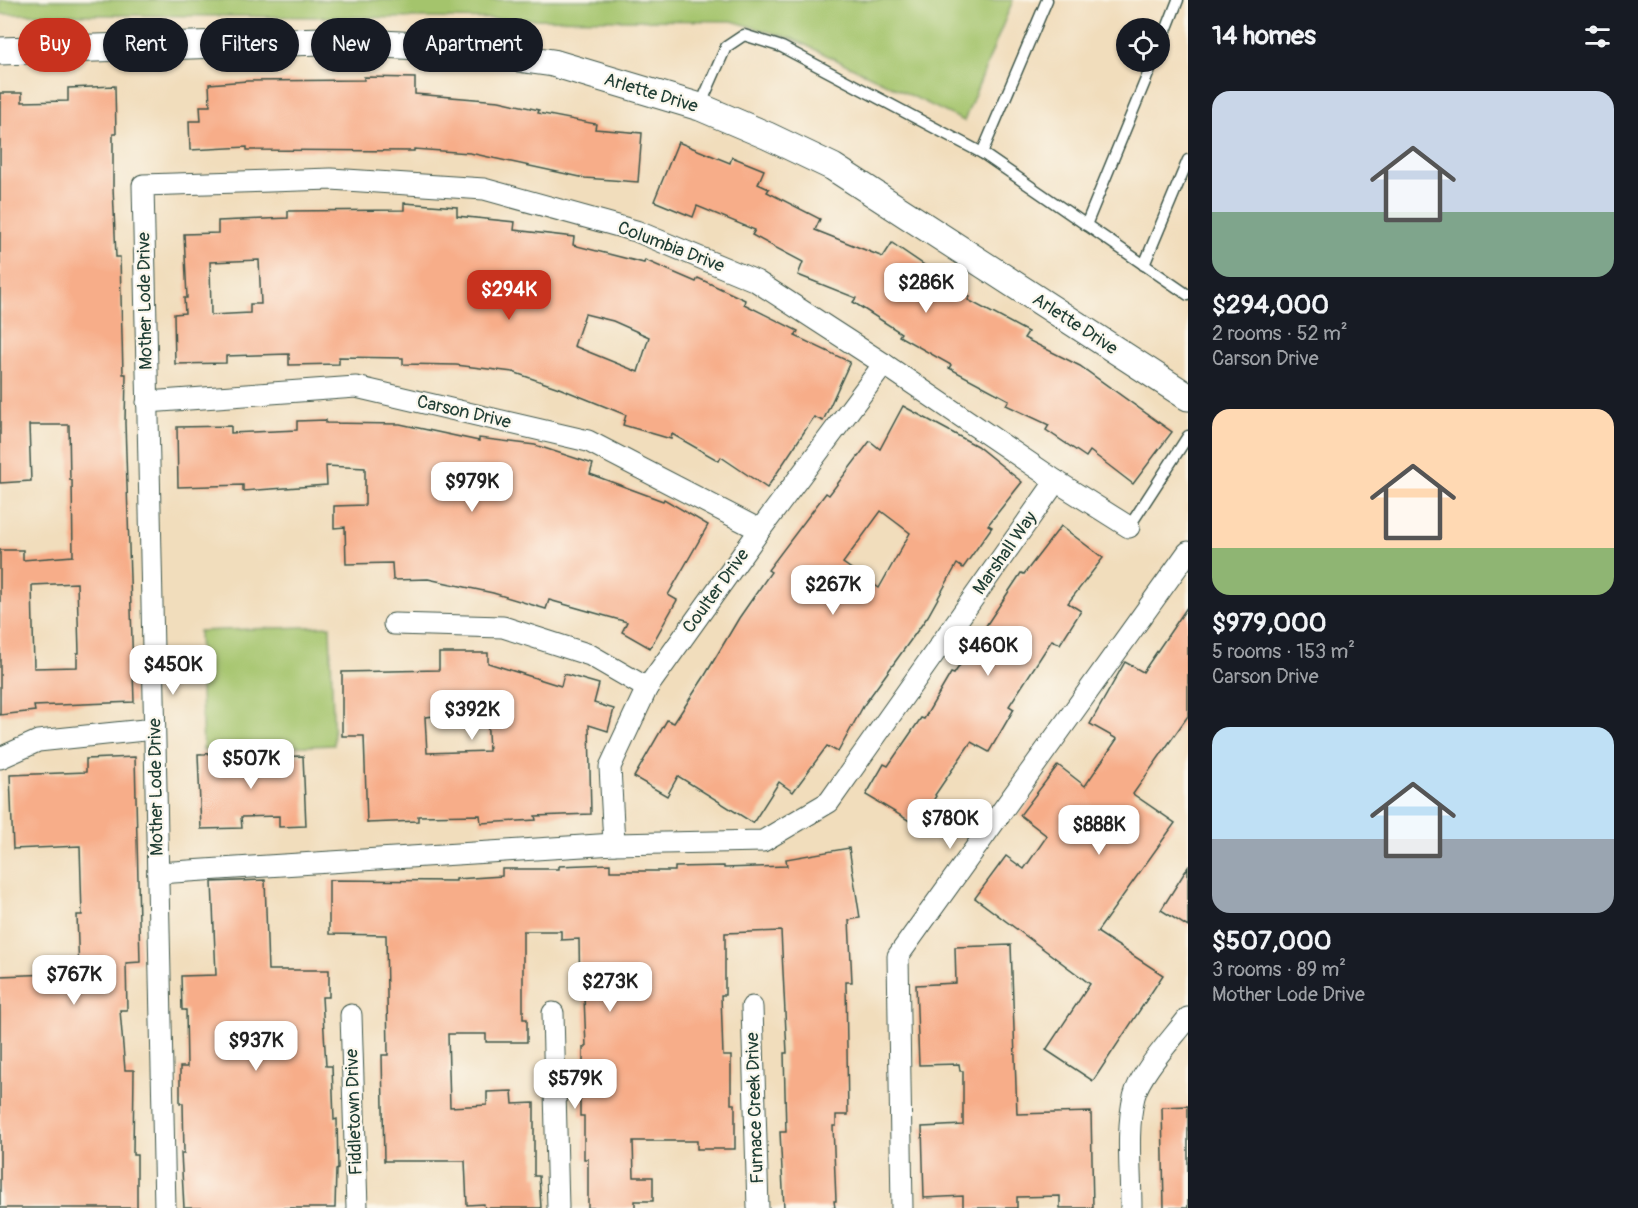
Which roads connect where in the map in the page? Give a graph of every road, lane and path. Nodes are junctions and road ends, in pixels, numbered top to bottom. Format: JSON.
{"nodes":[{"id":1,"x":1047,"y":0,"type":"edge"},
{"id":2,"x":1178,"y":0,"type":"edge"},
{"id":3,"x":1170,"y":20,"type":"edge"},
{"id":4,"x":0,"y":51,"type":"edge"},
{"id":5,"x":1149,"y":72,"type":"edge"},
{"id":6,"x":700,"y":107,"type":"junction"},
{"id":7,"x":982,"y":153,"type":"junction"},
{"id":8,"x":1188,"y":160,"type":"edge"},
{"id":9,"x":143,"y":185,"type":"joint"},
{"id":10,"x":1086,"y":225,"type":"junction"},
{"id":11,"x":1144,"y":265,"type":"junction"},
{"id":12,"x":1188,"y":295,"type":"edge"},
{"id":13,"x":884,"y":364,"type":"junction"},
{"id":14,"x":1188,"y":397,"type":"edge"},
{"id":15,"x":147,"y":402,"type":"junction"},
{"id":16,"x":1188,"y":436,"type":"edge"},
{"id":17,"x":1056,"y":481,"type":"junction"},
{"id":18,"x":1129,"y":527,"type":"joint"},
{"id":19,"x":760,"y":530,"type":"junction"},
{"id":20,"x":1188,"y":552,"type":"edge"},
{"id":21,"x":394,"y":624,"type":"dead end"},
{"id":22,"x":647,"y":688,"type":"junction"},
{"id":23,"x":154,"y":729,"type":"junction"},
{"id":24,"x":0,"y":758,"type":"edge"},
{"id":25,"x":614,"y":844,"type":"junction"},
{"id":26,"x":158,"y":873,"type":"junction"},
{"id":27,"x":752,"y":1007,"type":"dead end"},
{"id":28,"x":553,"y":1013,"type":"dead end"},
{"id":29,"x":351,"y":1015,"type":"dead end"},
{"id":30,"x":1188,"y":1018,"type":"edge"},
{"id":31,"x":165,"y":1208,"type":"edge"},
{"id":32,"x":357,"y":1208,"type":"edge"},
{"id":33,"x":558,"y":1208,"type":"edge"},
{"id":34,"x":758,"y":1208,"type":"edge"},
{"id":35,"x":902,"y":1208,"type":"edge"},
{"id":36,"x":1131,"y":1208,"type":"edge"}],
"edges":[{"from":1,"to":7,"type":"lane"},
{"from":2,"to":3,"type":"lane"},
{"from":4,"to":6,"type":"street","name":"Arlette Drive"},
{"from":5,"to":10,"type":"lane"},
{"from":6,"to":7,"type":"lane"},
{"from":6,"to":14,"type":"street","name":"Arlette Drive"},
{"from":7,"to":10,"type":"lane"},
{"from":8,"to":11,"type":"lane"},
{"from":9,"to":13,"type":"street","name":"Columbia Drive"},
{"from":9,"to":15,"type":"street","name":"Mother Lode Drive"},
{"from":10,"to":11,"type":"lane"},
{"from":11,"to":12,"type":"lane"},
{"from":13,"to":17,"type":"street","name":"Columbia Drive"},
{"from":13,"to":19,"type":"street","name":"Coulter Drive"},
{"from":15,"to":19,"type":"street","name":"Carson Drive"},
{"from":15,"to":23,"type":"street","name":"Mother Lode Drive"},
{"from":16,"to":18,"type":"lane"},
{"from":17,"to":18,"type":"street","name":"Columbia Drive"},
{"from":17,"to":25,"type":"street","name":"Marshall Way"},
{"from":19,"to":22,"type":"street","name":"Coulter Drive"},
{"from":20,"to":35,"type":"street"},
{"from":21,"to":22,"type":"street"},
{"from":22,"to":25,"type":"street","name":"Coulter Drive"},
{"from":23,"to":24,"type":"street"},
{"from":23,"to":26,"type":"street","name":"Mother Lode Drive"},
{"from":25,"to":26,"type":"street"},
{"from":26,"to":31,"type":"street","name":"Mother Lode Drive"},
{"from":27,"to":34,"type":"street","name":"Furnace Creek Drive"},
{"from":28,"to":33,"type":"street"},
{"from":29,"to":32,"type":"street","name":"Fiddletown Drive"},
{"from":30,"to":36,"type":"street"}]}
